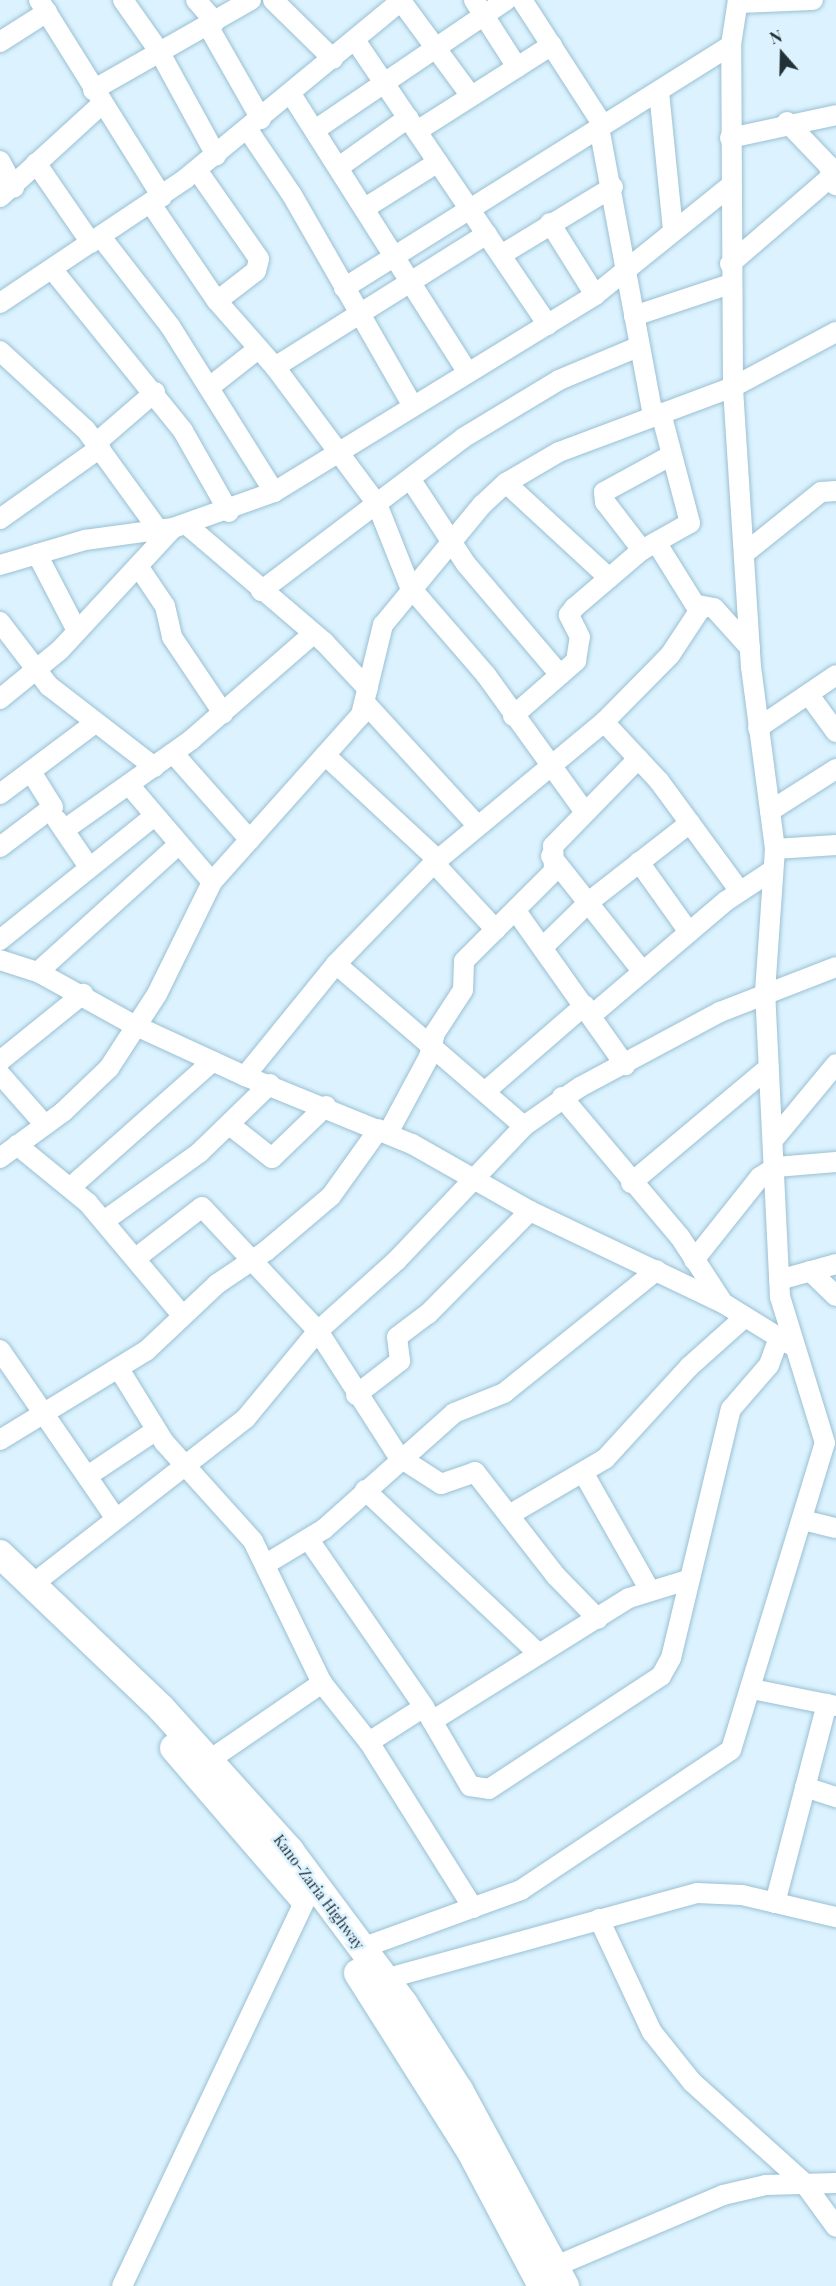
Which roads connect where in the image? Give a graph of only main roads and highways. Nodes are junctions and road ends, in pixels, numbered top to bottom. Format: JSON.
{"nodes":[{"id":1,"x":0,"y":1554,"type":"edge"},
{"id":2,"x":0,"y":1580,"type":"edge"},
{"id":3,"x":554,"y":2279,"type":"edge"}],
"edges":[{"from":1,"to":3,"type":"highway","name":"Kano-Zaria Highway"},
{"from":2,"to":3,"type":"highway","name":"Kano-Zaria Highway"}]}
